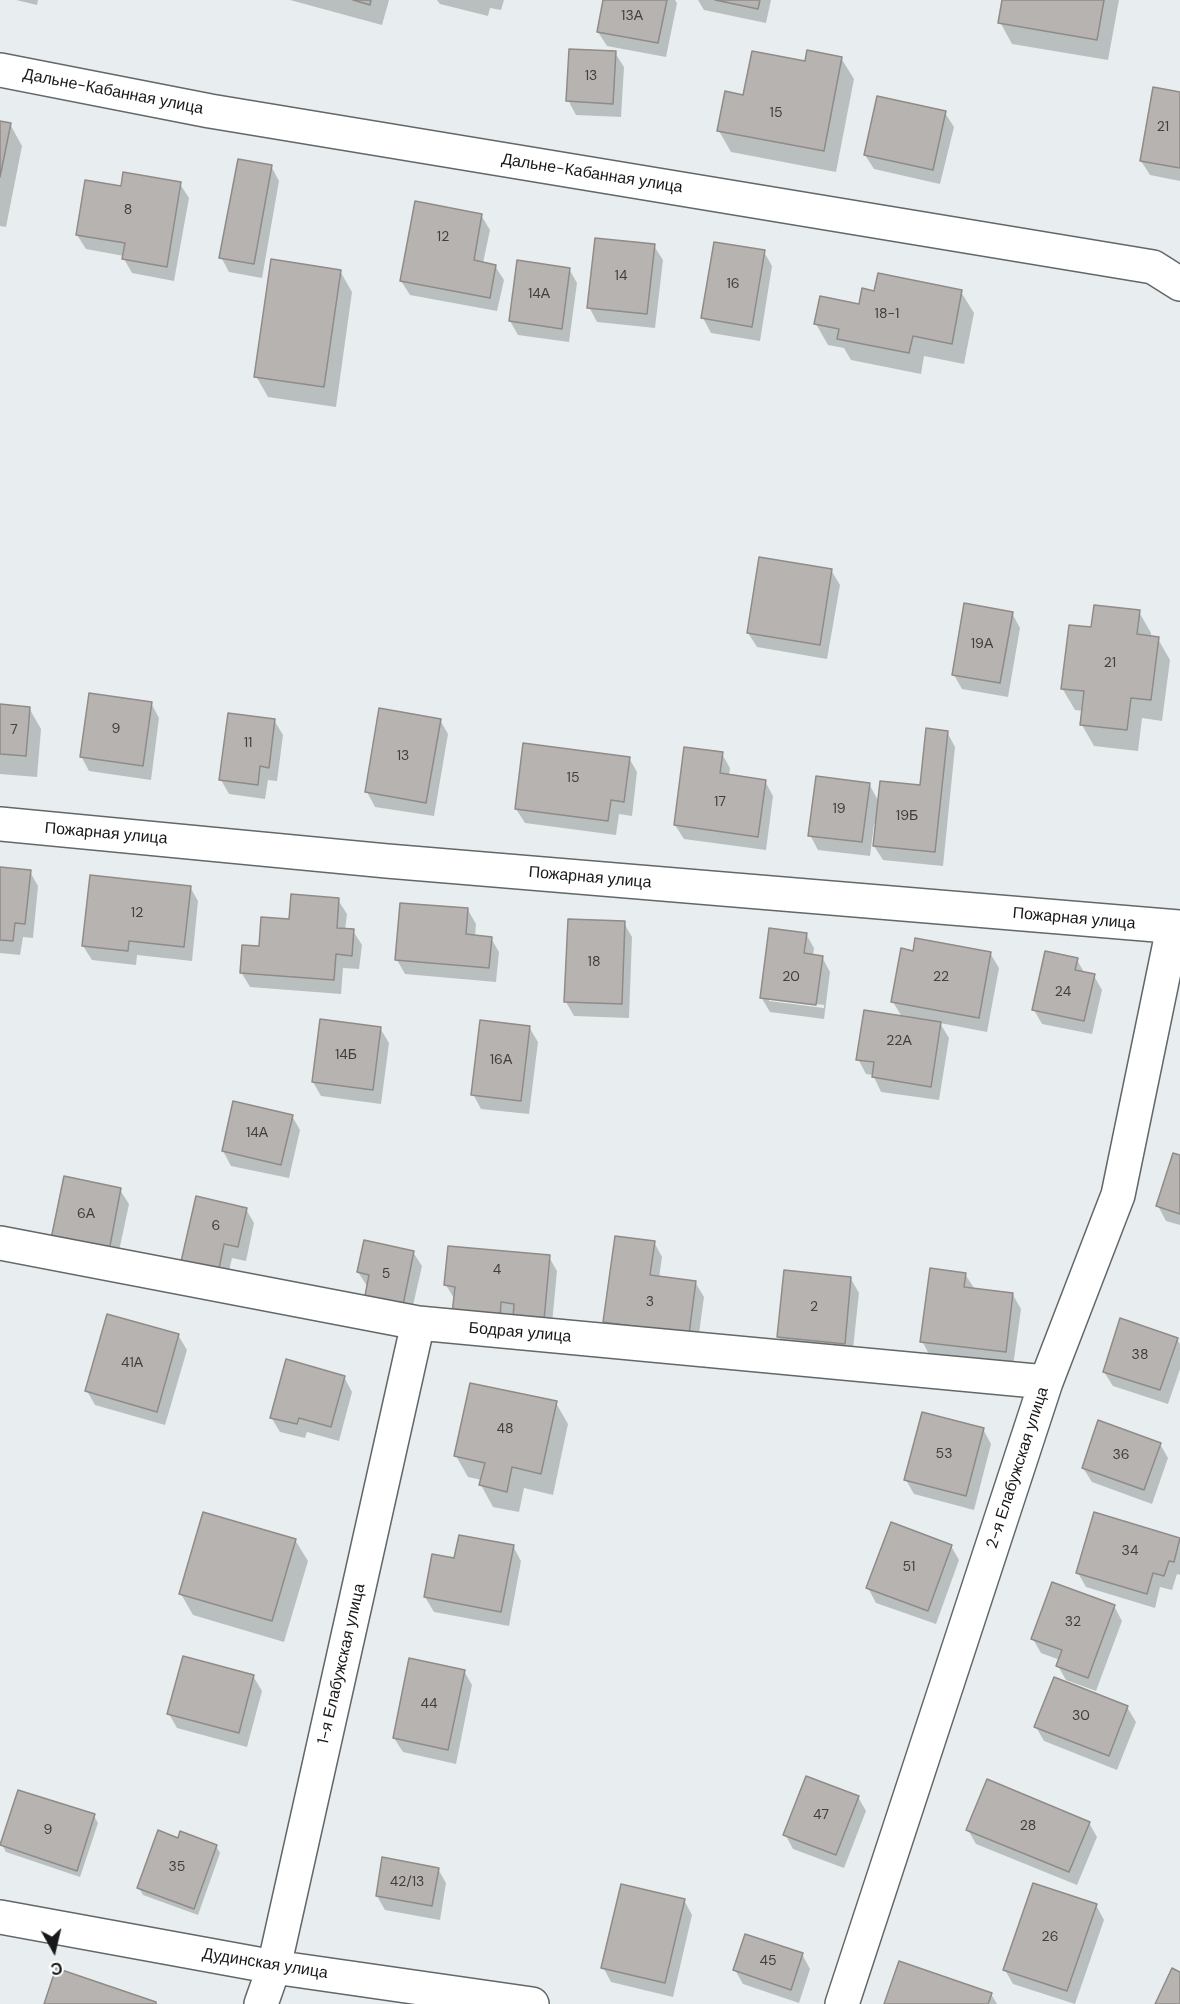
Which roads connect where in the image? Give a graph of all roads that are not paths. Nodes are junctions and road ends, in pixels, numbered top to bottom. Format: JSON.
{"nodes":[{"id":1,"x":0,"y":70,"type":"edge"},
{"id":2,"x":1180,"y":284,"type":"edge"},
{"id":3,"x":0,"y":824,"type":"edge"},
{"id":4,"x":1176,"y":927,"type":"edge"},
{"id":5,"x":0,"y":1243,"type":"edge"},
{"id":6,"x":418,"y":1323,"type":"junction"},
{"id":7,"x":1046,"y":1382,"type":"junction"},
{"id":8,"x":0,"y":1917,"type":"edge"},
{"id":9,"x":274,"y":1967,"type":"junction"},
{"id":10,"x":261,"y":2004,"type":"edge"},
{"id":11,"x":532,"y":2004,"type":"edge"},
{"id":12,"x":842,"y":2004,"type":"edge"}],
"edges":[{"from":1,"to":2,"type":"street","name":"Дальне-Кабанная улица"},
{"from":3,"to":4,"type":"street","name":"Пожарная улица"},
{"from":4,"to":7,"type":"street","name":"2-я Елабужская улица"},
{"from":5,"to":6,"type":"street","name":"Бодрая улица"},
{"from":6,"to":7,"type":"street","name":"Бодрая улица"},
{"from":6,"to":9,"type":"street","name":"1-я Елабужская улица"},
{"from":7,"to":12,"type":"street","name":"2-я Елабужская улица"},
{"from":8,"to":9,"type":"street","name":"Дудинская улица"},
{"from":9,"to":10,"type":"street","name":"1-я Елабужская улица"},
{"from":9,"to":11,"type":"street","name":"Дудинская улица"}]}
